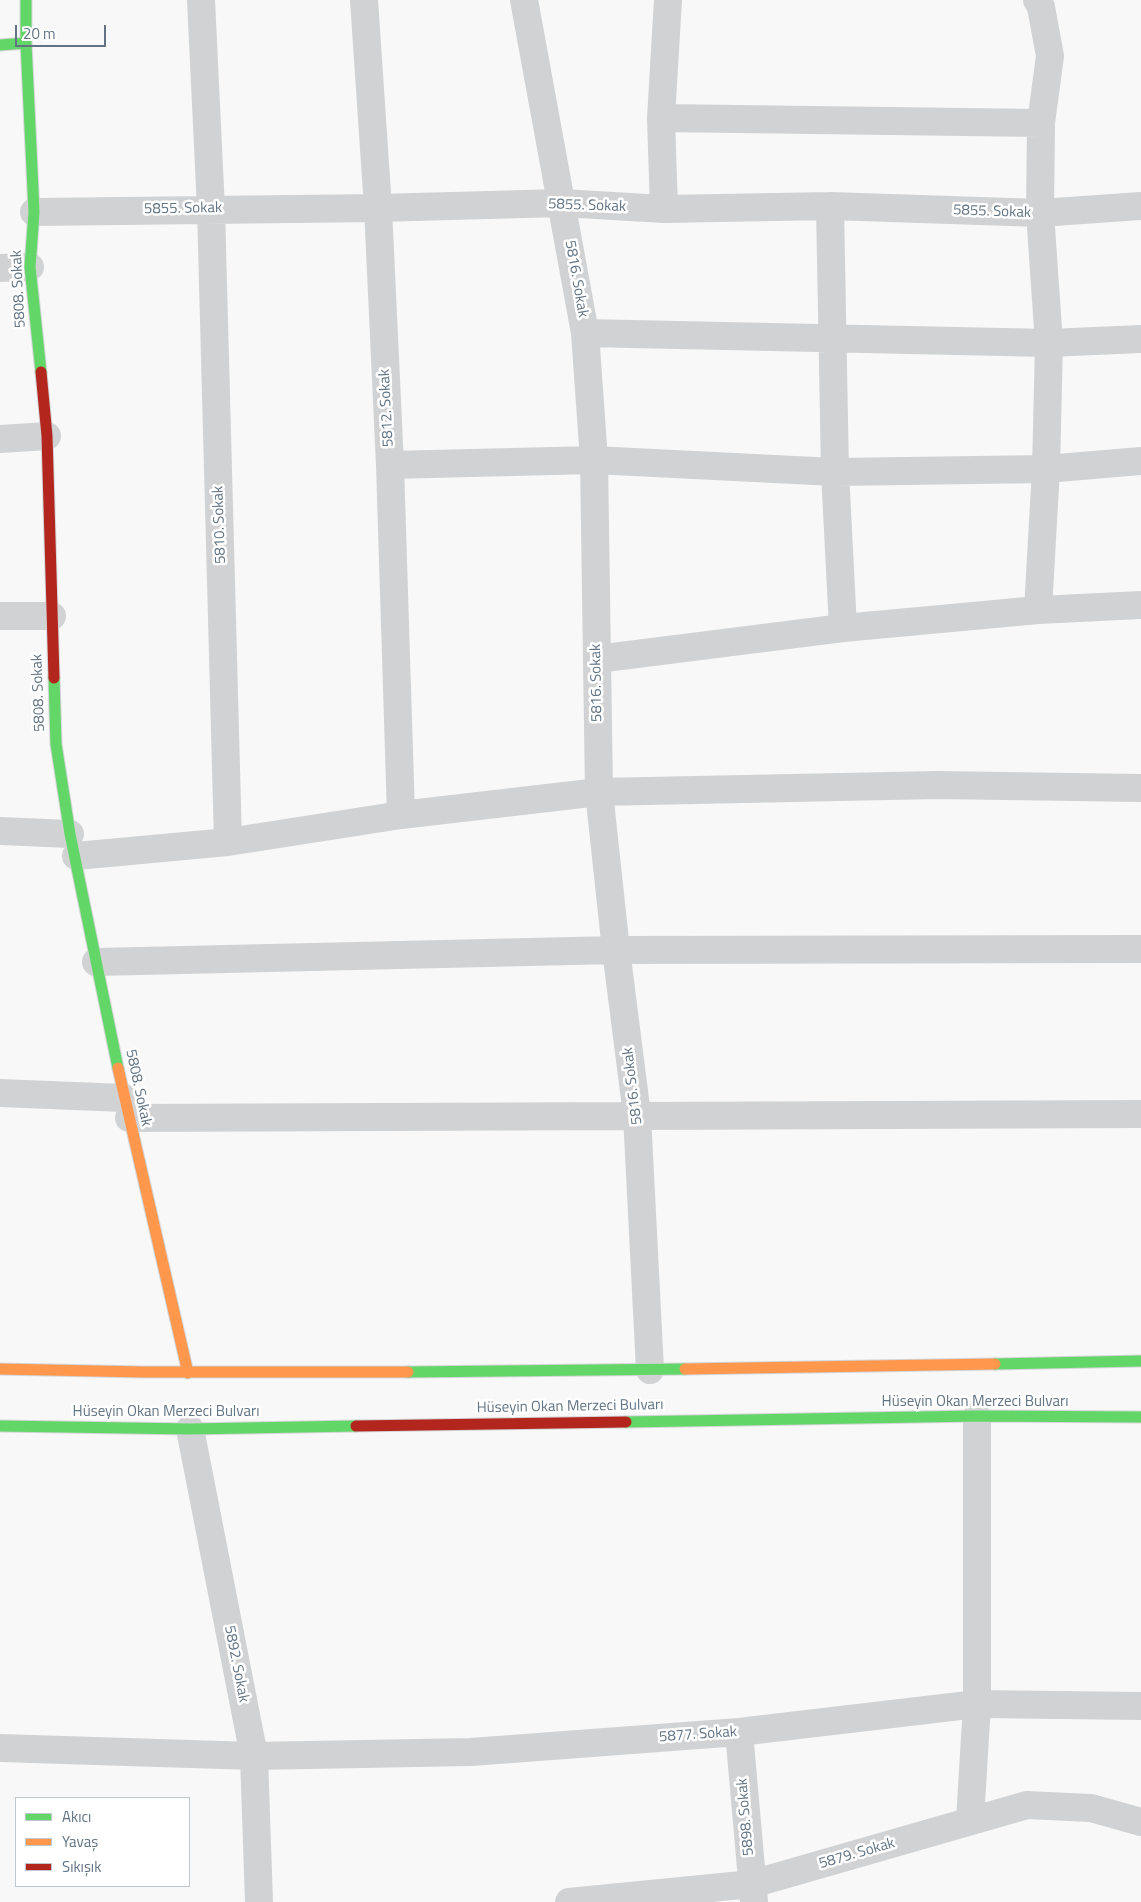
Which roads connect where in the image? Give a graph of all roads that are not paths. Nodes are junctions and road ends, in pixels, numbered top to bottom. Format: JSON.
{"nodes":[{"id":1,"x":26,"y":0,"type":"edge"},
{"id":2,"x":201,"y":0,"type":"edge"},
{"id":3,"x":364,"y":0,"type":"edge"},
{"id":4,"x":524,"y":0,"type":"edge"},
{"id":5,"x":668,"y":0,"type":"edge"},
{"id":6,"x":1037,"y":0,"type":"edge"},
{"id":7,"x":26,"y":43,"type":"junction"},
{"id":8,"x":0,"y":45,"type":"edge"},
{"id":9,"x":661,"y":118,"type":"junction"},
{"id":10,"x":1041,"y":123,"type":"junction"},
{"id":11,"x":562,"y":203,"type":"junction"},
{"id":12,"x":830,"y":206,"type":"junction"},
{"id":13,"x":1141,"y":206,"type":"edge"},
{"id":14,"x":378,"y":208,"type":"junction"},
{"id":15,"x":211,"y":209,"type":"junction"},
{"id":16,"x":664,"y":209,"type":"junction"},
{"id":17,"x":34,"y":212,"type":"junction"},
{"id":18,"x":1040,"y":213,"type":"junction"},
{"id":19,"x":30,"y":267,"type":"junction"},
{"id":20,"x":0,"y":268,"type":"edge"},
{"id":21,"x":585,"y":333,"type":"junction"},
{"id":22,"x":833,"y":339,"type":"junction"},
{"id":23,"x":1141,"y":339,"type":"edge"},
{"id":24,"x":1049,"y":343,"type":"junction"},
{"id":25,"x":46,"y":436,"type":"junction"},
{"id":26,"x":0,"y":439,"type":"edge"},
{"id":27,"x":594,"y":460,"type":"junction"},
{"id":28,"x":1141,"y":461,"type":"edge"},
{"id":29,"x":390,"y":464,"type":"junction"},
{"id":30,"x":1046,"y":469,"type":"junction"},
{"id":31,"x":835,"y":472,"type":"junction"},
{"id":32,"x":1141,"y":605,"type":"edge"},
{"id":33,"x":1038,"y":610,"type":"junction"},
{"id":34,"x":0,"y":616,"type":"edge"},
{"id":35,"x":52,"y":616,"type":"junction"},
{"id":36,"x":843,"y":628,"type":"junction"},
{"id":37,"x":597,"y":659,"type":"junction"},
{"id":38,"x":1141,"y":788,"type":"edge"},
{"id":39,"x":599,"y":792,"type":"junction"},
{"id":40,"x":400,"y":816,"type":"junction"},
{"id":41,"x":0,"y":831,"type":"edge"},
{"id":42,"x":228,"y":842,"type":"junction"},
{"id":43,"x":73,"y":845,"type":"junction"},
{"id":44,"x":1141,"y":948,"type":"edge"},
{"id":45,"x":616,"y":950,"type":"junction"},
{"id":46,"x":96,"y":962,"type":"junction"},
{"id":47,"x":0,"y":1093,"type":"edge"},
{"id":48,"x":127,"y":1108,"type":"junction"},
{"id":49,"x":637,"y":1114,"type":"junction"},
{"id":50,"x":1141,"y":1114,"type":"edge"},
{"id":51,"x":1141,"y":1361,"type":"edge"},
{"id":52,"x":0,"y":1369,"type":"edge"},
{"id":53,"x":650,"y":1370,"type":"junction"},
{"id":54,"x":188,"y":1373,"type":"junction"},
{"id":55,"x":977,"y":1416,"type":"junction"},
{"id":56,"x":1141,"y":1417,"type":"edge"},
{"id":57,"x":0,"y":1426,"type":"edge"},
{"id":58,"x":190,"y":1429,"type":"junction"},
{"id":59,"x":977,"y":1704,"type":"junction"},
{"id":60,"x":1141,"y":1706,"type":"edge"},
{"id":61,"x":739,"y":1732,"type":"junction"},
{"id":62,"x":0,"y":1748,"type":"edge"},
{"id":63,"x":254,"y":1756,"type":"junction"},
{"id":64,"x":970,"y":1820,"type":"junction"},
{"id":65,"x":1141,"y":1822,"type":"edge"},
{"id":66,"x":753,"y":1893,"type":"edge"},
{"id":67,"x":259,"y":1902,"type":"edge"},
{"id":68,"x":569,"y":1902,"type":"edge"}],
"edges":[{"from":1,"to":7,"type":"main road","name":"5808. Sokak"},
{"from":2,"to":15,"type":"street","name":"5810. Sokak"},
{"from":3,"to":14,"type":"street","name":"5812. Sokak"},
{"from":4,"to":11,"type":"street","name":"5816. Sokak"},
{"from":5,"to":9,"type":"street"},
{"from":6,"to":10,"type":"street"},
{"from":7,"to":8,"type":"main road"},
{"from":7,"to":17,"type":"main road","name":"5808. Sokak"},
{"from":9,"to":10,"type":"street"},
{"from":9,"to":16,"type":"street"},
{"from":10,"to":18,"type":"street"},
{"from":11,"to":14,"type":"street","name":"5855. Sokak"},
{"from":11,"to":16,"type":"street","name":"5855. Sokak"},
{"from":11,"to":21,"type":"street","name":"5816. Sokak"},
{"from":12,"to":16,"type":"street","name":"5855. Sokak"},
{"from":12,"to":18,"type":"street","name":"5855. Sokak"},
{"from":12,"to":22,"type":"street"},
{"from":13,"to":18,"type":"street","name":"5855. Sokak"},
{"from":14,"to":15,"type":"street","name":"5855. Sokak"},
{"from":14,"to":29,"type":"street","name":"5812. Sokak"},
{"from":15,"to":17,"type":"street","name":"5855. Sokak"},
{"from":15,"to":42,"type":"street","name":"5810. Sokak"},
{"from":17,"to":19,"type":"main road","name":"5808. Sokak"},
{"from":18,"to":24,"type":"street"},
{"from":19,"to":20,"type":"street"},
{"from":19,"to":25,"type":"main road","name":"5808. Sokak"},
{"from":21,"to":22,"type":"street"},
{"from":21,"to":27,"type":"street","name":"5816. Sokak"},
{"from":22,"to":24,"type":"street"},
{"from":22,"to":31,"type":"street"},
{"from":23,"to":24,"type":"street"},
{"from":24,"to":30,"type":"street"},
{"from":25,"to":26,"type":"street"},
{"from":25,"to":35,"type":"main road","name":"5808. Sokak"},
{"from":27,"to":29,"type":"street"},
{"from":27,"to":31,"type":"street"},
{"from":27,"to":37,"type":"street","name":"5816. Sokak"},
{"from":28,"to":30,"type":"street"},
{"from":29,"to":40,"type":"street","name":"5812. Sokak"},
{"from":30,"to":31,"type":"street"},
{"from":30,"to":33,"type":"street"},
{"from":31,"to":36,"type":"street"},
{"from":32,"to":33,"type":"street"},
{"from":33,"to":36,"type":"street"},
{"from":34,"to":35,"type":"street"},
{"from":35,"to":43,"type":"main road","name":"5808. Sokak"},
{"from":36,"to":37,"type":"street"},
{"from":37,"to":39,"type":"street","name":"5816. Sokak"},
{"from":38,"to":39,"type":"street"},
{"from":39,"to":40,"type":"street"},
{"from":39,"to":45,"type":"street","name":"5816. Sokak"},
{"from":40,"to":42,"type":"street"},
{"from":41,"to":43,"type":"street"},
{"from":42,"to":43,"type":"street"},
{"from":43,"to":46,"type":"main road","name":"5808. Sokak"},
{"from":44,"to":45,"type":"street"},
{"from":45,"to":46,"type":"street"},
{"from":45,"to":49,"type":"street","name":"5816. Sokak"},
{"from":46,"to":48,"type":"main road","name":"5808. Sokak"},
{"from":47,"to":48,"type":"street"},
{"from":48,"to":49,"type":"street"},
{"from":48,"to":54,"type":"main road","name":"5808. Sokak"},
{"from":49,"to":50,"type":"street"},
{"from":49,"to":53,"type":"street","name":"5816. Sokak"},
{"from":51,"to":53,"type":"main road"},
{"from":52,"to":54,"type":"main road"},
{"from":53,"to":54,"type":"main road"},
{"from":55,"to":56,"type":"main road","name":"Hüseyin Okan Merzeci Bulvarı"},
{"from":55,"to":58,"type":"main road","name":"Hüseyin Okan Merzeci Bulvarı"},
{"from":55,"to":59,"type":"street"},
{"from":57,"to":58,"type":"main road","name":"Hüseyin Okan Merzeci Bulvarı"},
{"from":58,"to":63,"type":"street","name":"5892. Sokak"},
{"from":59,"to":60,"type":"street","name":"5877. Sokak"},
{"from":59,"to":61,"type":"street","name":"5877. Sokak"},
{"from":59,"to":64,"type":"street"},
{"from":61,"to":63,"type":"street","name":"5877. Sokak"},
{"from":61,"to":66,"type":"street","name":"5898. Sokak"},
{"from":62,"to":63,"type":"street","name":"5877. Sokak"},
{"from":63,"to":67,"type":"street","name":"5892. Sokak"},
{"from":64,"to":65,"type":"street","name":"5879. Sokak"},
{"from":64,"to":66,"type":"street","name":"5879. Sokak"},
{"from":66,"to":68,"type":"street","name":"5879. Sokak"}]}
